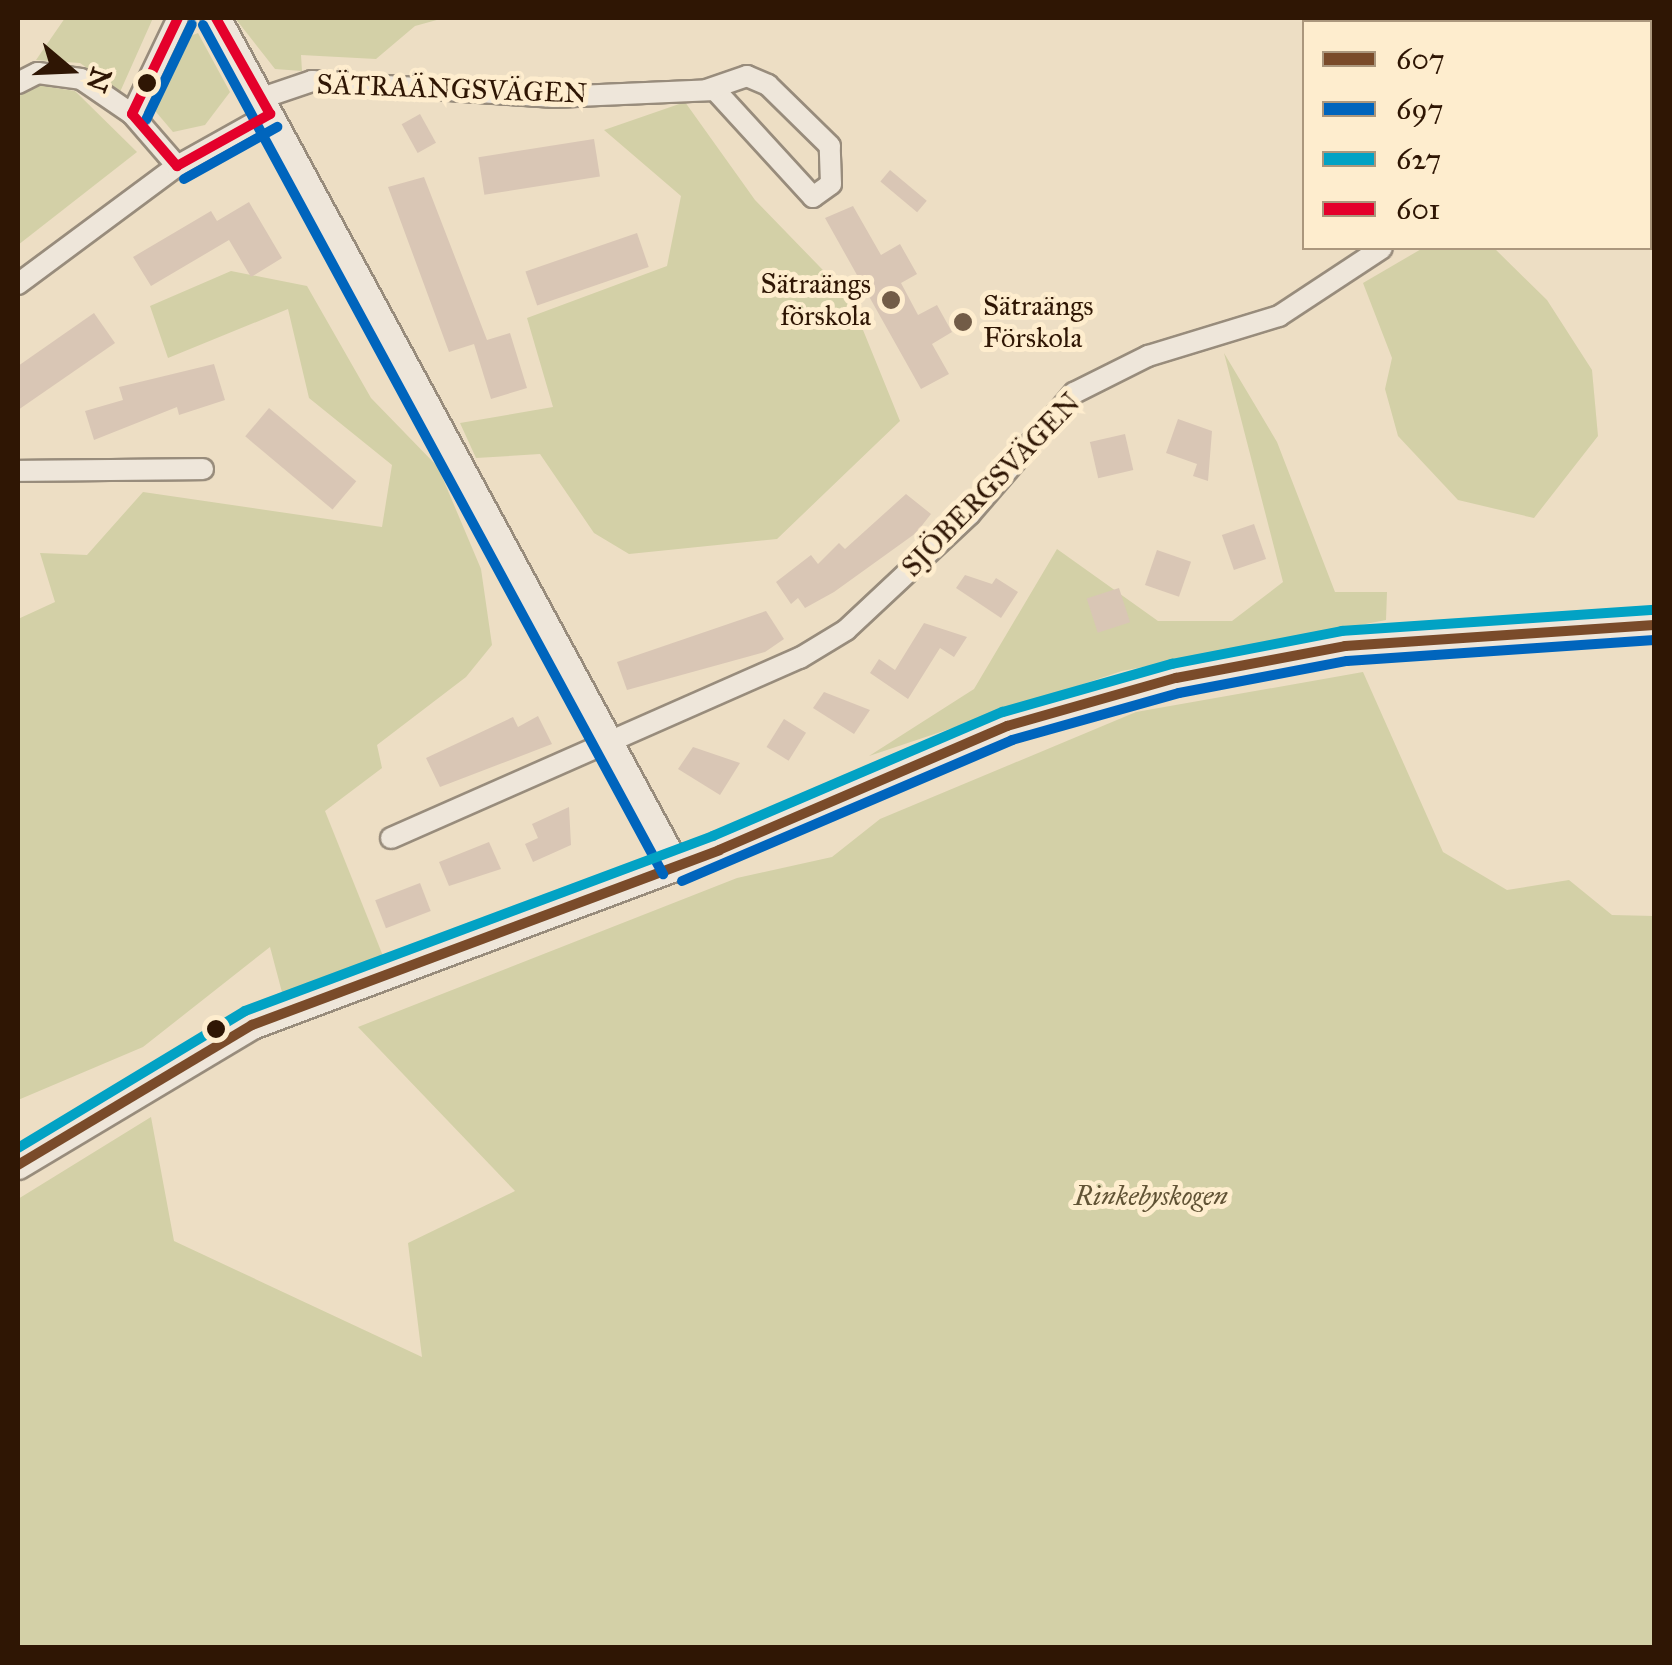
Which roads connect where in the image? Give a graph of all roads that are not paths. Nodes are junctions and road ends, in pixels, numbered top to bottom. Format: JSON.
{"nodes":[{"id":1,"x":178,"y":18,"type":"edge"},
{"id":2,"x":216,"y":18,"type":"edge"},
{"id":3,"x":18,"y":82,"type":"edge"},
{"id":4,"x":706,"y":90,"type":"junction"},
{"id":5,"x":266,"y":106,"type":"junction"},
{"id":6,"x":132,"y":114,"type":"junction"},
{"id":7,"x":177,"y":166,"type":"junction"},
{"id":8,"x":1379,"y":250,"type":"edge"},
{"id":9,"x":18,"y":284,"type":"edge"},
{"id":10,"x":203,"y":469,"type":"dead end"},
{"id":11,"x":18,"y":471,"type":"edge"},
{"id":12,"x":1654,"y":625,"type":"edge"},
{"id":13,"x":611,"y":746,"type":"junction"},
{"id":14,"x":391,"y":838,"type":"dead end"},
{"id":15,"x":676,"y":866,"type":"junction"},
{"id":16,"x":18,"y":1165,"type":"edge"}],
"edges":[{"from":1,"to":6,"type":"street"},
{"from":2,"to":5,"type":"main road"},
{"from":3,"to":6,"type":"street"},
{"from":4,"to":4,"type":"street","name":"SÄTRAÄNGSVÄGEN"},
{"from":4,"to":5,"type":"street","name":"SÄTRAÄNGSVÄGEN"},
{"from":5,"to":7,"type":"street","name":"SÄTRAÄNGSVÄGEN"},
{"from":5,"to":13,"type":"main road"},
{"from":6,"to":7,"type":"street"},
{"from":7,"to":9,"type":"street","name":"SÄTRAÄNGSVÄGEN"},
{"from":8,"to":13,"type":"street","name":"SJÖBERGSVÄGEN"},
{"from":10,"to":11,"type":"street"},
{"from":12,"to":15,"type":"main road"},
{"from":13,"to":14,"type":"street","name":"SJÖBERGSVÄGEN"},
{"from":13,"to":15,"type":"main road"},
{"from":15,"to":16,"type":"main road"}]}
